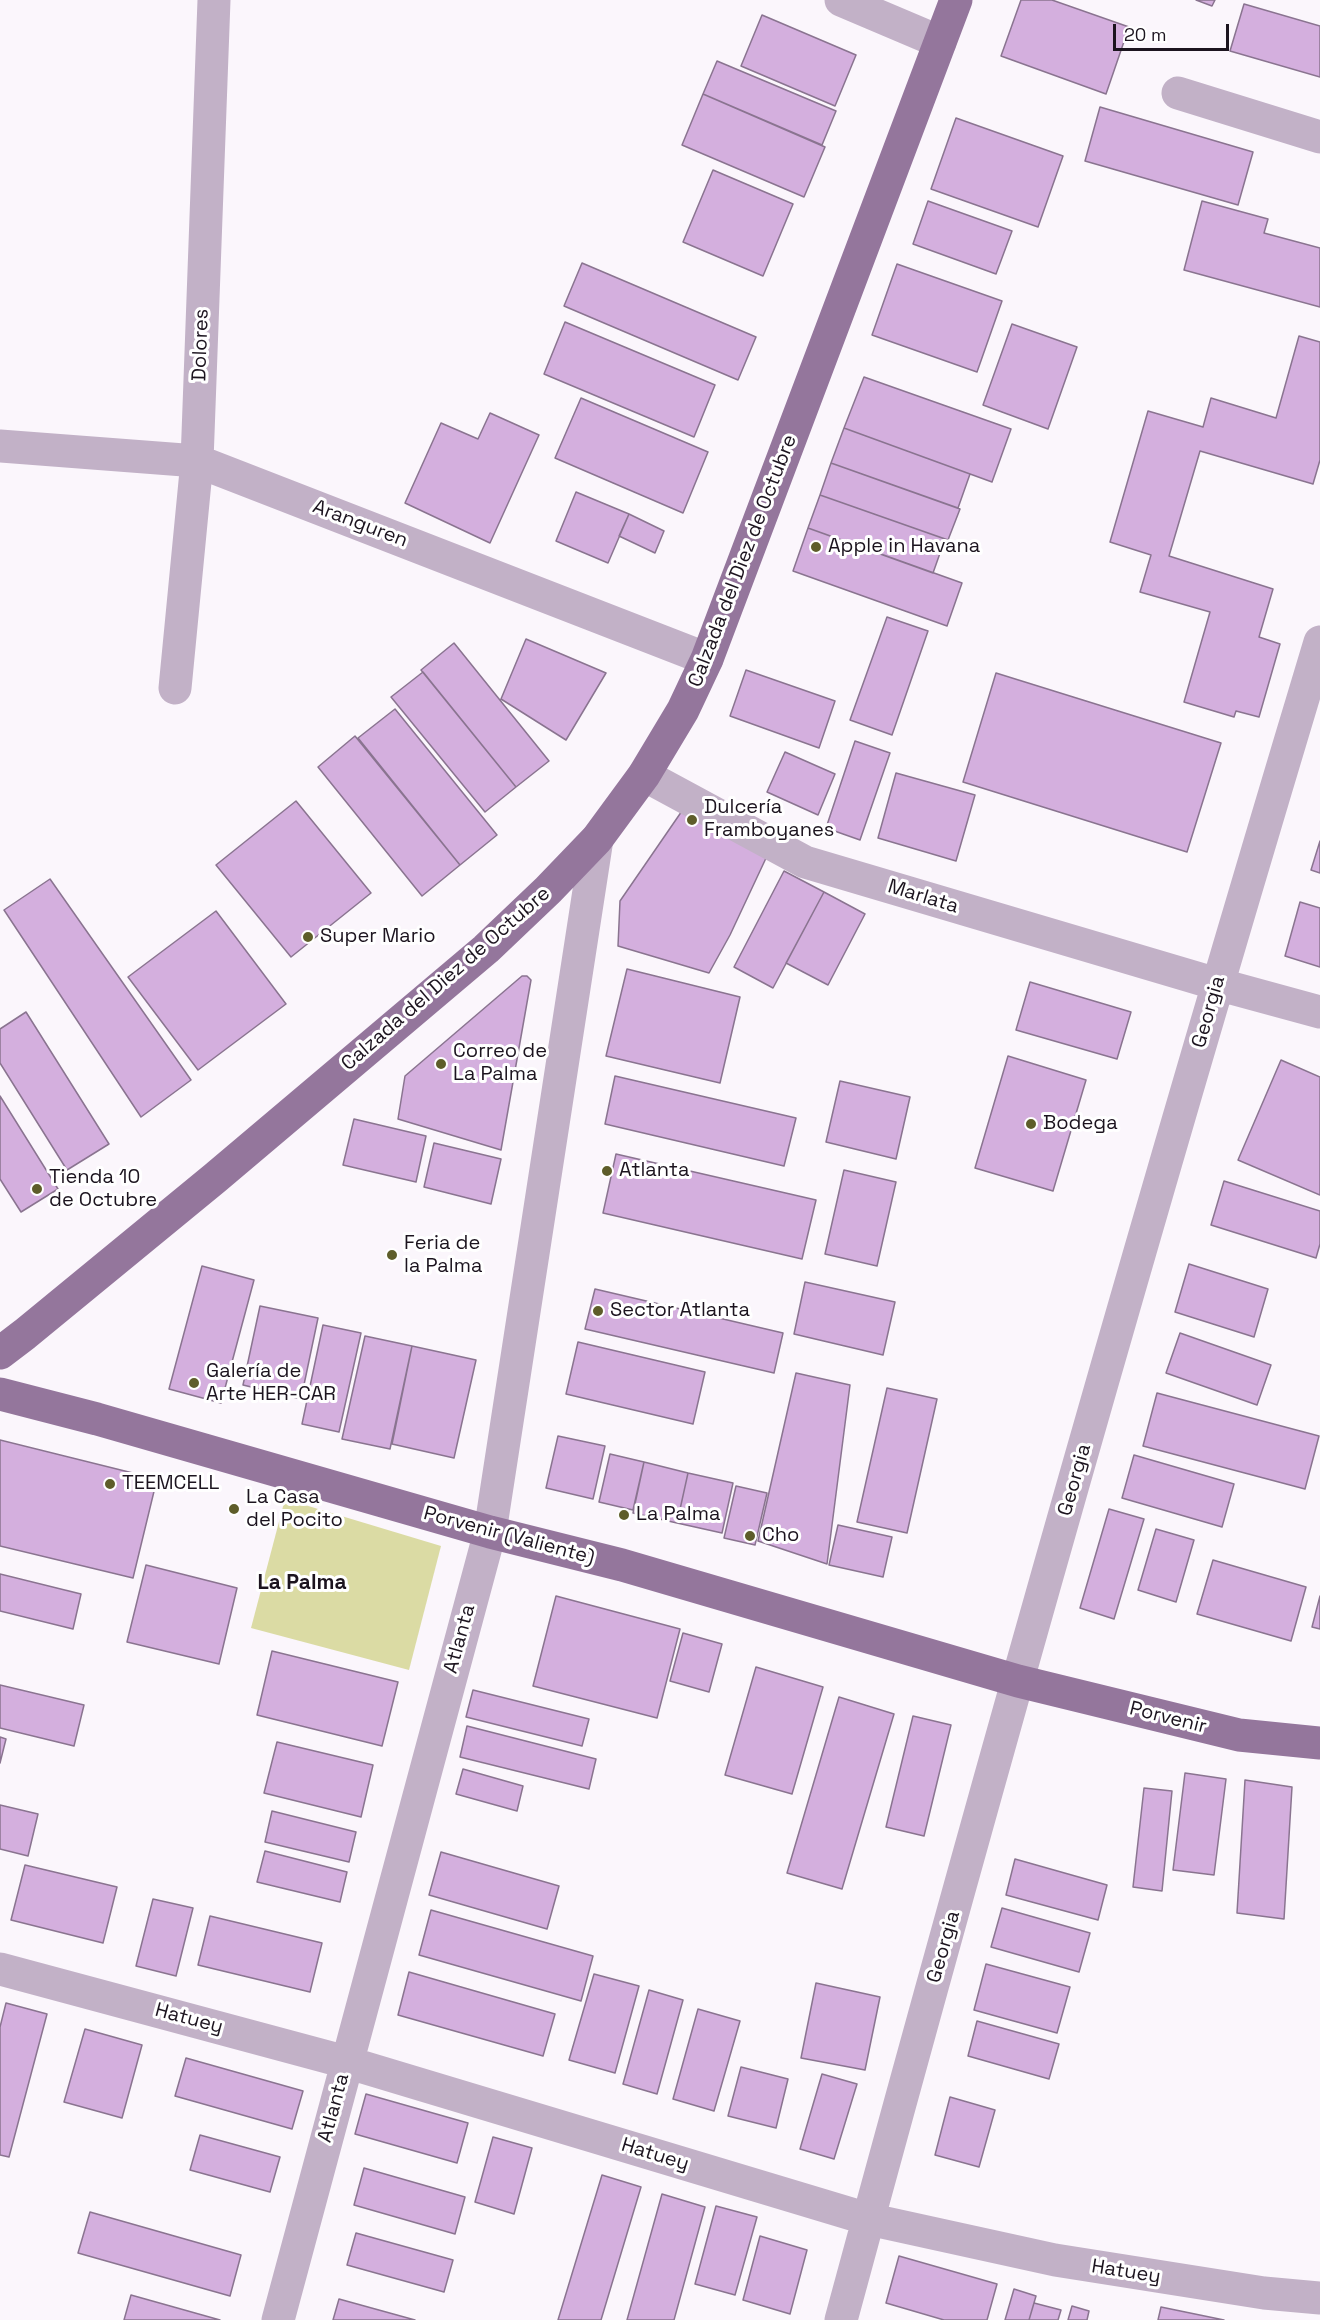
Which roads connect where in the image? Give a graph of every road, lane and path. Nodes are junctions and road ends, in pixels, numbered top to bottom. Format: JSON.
{"nodes":[{"id":1,"x":214,"y":0,"type":"edge"},
{"id":2,"x":841,"y":0,"type":"edge"},
{"id":3,"x":956,"y":0,"type":"edge"},
{"id":4,"x":940,"y":42,"type":"junction"},
{"id":5,"x":1178,"y":93,"type":"dead end"},
{"id":6,"x":1320,"y":137,"type":"edge"},
{"id":7,"x":0,"y":446,"type":"edge"},
{"id":8,"x":197,"y":461,"type":"junction"},
{"id":9,"x":1320,"y":642,"type":"edge"},
{"id":10,"x":707,"y":659,"type":"junction"},
{"id":11,"x":175,"y":688,"type":"dead end"},
{"id":12,"x":644,"y":775,"type":"junction"},
{"id":13,"x":597,"y":839,"type":"junction"},
{"id":14,"x":1216,"y":984,"type":"junction"},
{"id":15,"x":1320,"y":1012,"type":"edge"},
{"id":16,"x":0,"y":1353,"type":"edge"},
{"id":17,"x":0,"y":1394,"type":"edge"},
{"id":18,"x":489,"y":1532,"type":"junction"},
{"id":19,"x":1018,"y":1681,"type":"junction"},
{"id":20,"x":1320,"y":1743,"type":"edge"},
{"id":21,"x":0,"y":1969,"type":"edge"},
{"id":22,"x":346,"y":2062,"type":"junction"},
{"id":23,"x":868,"y":2219,"type":"junction"},
{"id":24,"x":1320,"y":2298,"type":"edge"},
{"id":25,"x":278,"y":2320,"type":"edge"},
{"id":26,"x":841,"y":2320,"type":"edge"}],
"edges":[{"from":1,"to":8,"type":"street","name":"Dolores"},
{"from":2,"to":4,"type":"street"},
{"from":3,"to":4,"type":"main road","name":"Calzada del Diez de Octubre"},
{"from":4,"to":10,"type":"main road","name":"Calzada del Diez de Octubre"},
{"from":5,"to":6,"type":"street"},
{"from":7,"to":8,"type":"street","name":"Aranguren"},
{"from":8,"to":10,"type":"street","name":"Aranguren"},
{"from":8,"to":11,"type":"street","name":"Dolores"},
{"from":9,"to":14,"type":"street","name":"Georgia"},
{"from":10,"to":12,"type":"main road","name":"Calzada del Diez de Octubre"},
{"from":12,"to":13,"type":"main road","name":"Calzada del Diez de Octubre"},
{"from":12,"to":14,"type":"street","name":"Marlata"},
{"from":13,"to":16,"type":"main road","name":"Calzada del Diez de Octubre"},
{"from":13,"to":18,"type":"street","name":"Atlanta"},
{"from":14,"to":15,"type":"street","name":"Marlata"},
{"from":14,"to":19,"type":"street","name":"Georgia"},
{"from":17,"to":18,"type":"main road","name":"Porvenir (Valiente)"},
{"from":18,"to":19,"type":"main road","name":"Porvenir (Valiente)"},
{"from":18,"to":22,"type":"street","name":"Atlanta"},
{"from":19,"to":20,"type":"main road","name":"Porvenir"},
{"from":19,"to":23,"type":"street","name":"Georgia"},
{"from":21,"to":22,"type":"street","name":"Hatuey"},
{"from":22,"to":23,"type":"street","name":"Hatuey"},
{"from":22,"to":25,"type":"street","name":"Atlanta"},
{"from":23,"to":24,"type":"street","name":"Hatuey"},
{"from":23,"to":26,"type":"street","name":"Georgia"}]}
